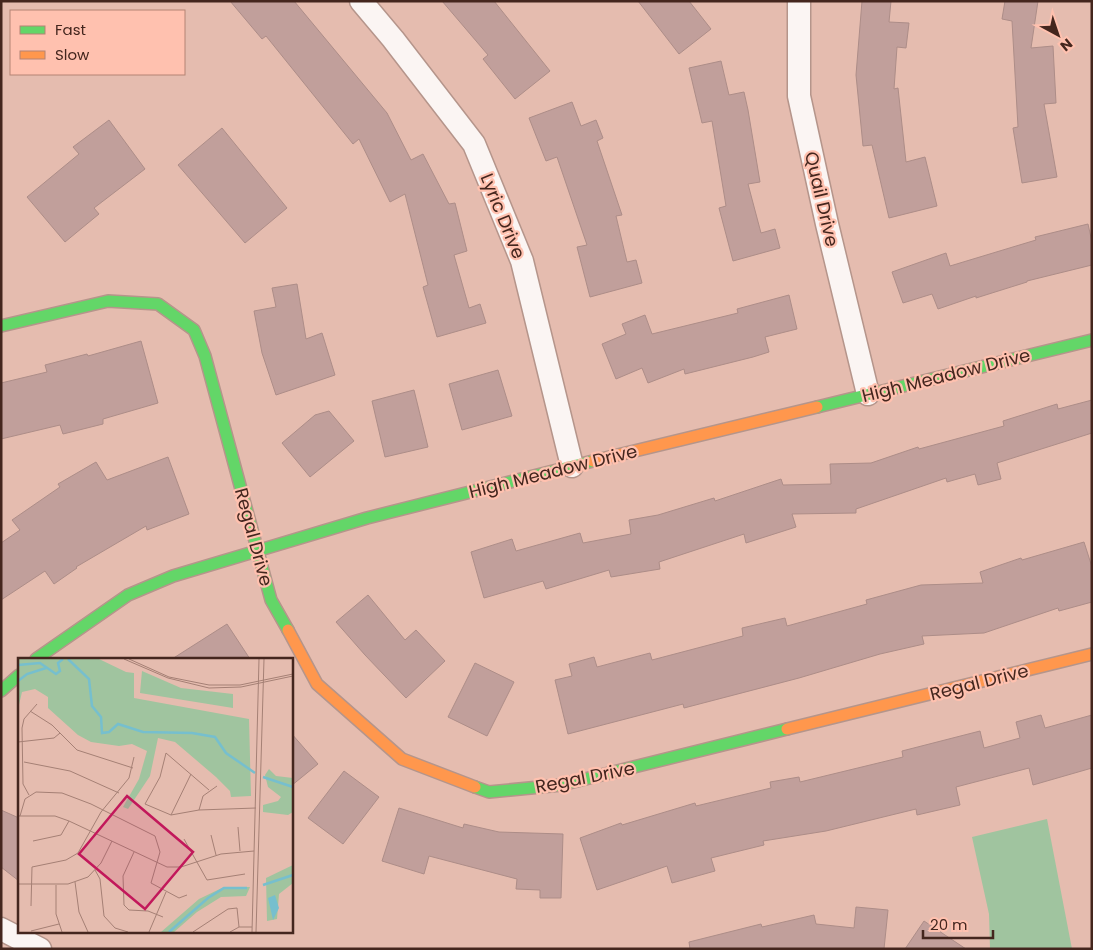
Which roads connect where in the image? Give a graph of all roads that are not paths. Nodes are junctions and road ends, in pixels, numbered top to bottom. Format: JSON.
{"nodes":[{"id":1,"x":361,"y":1,"type":"edge"},
{"id":2,"x":799,"y":1,"type":"edge"},
{"id":3,"x":1,"y":326,"type":"edge"},
{"id":4,"x":1092,"y":340,"type":"edge"},
{"id":5,"x":868,"y":394,"type":"junction"},
{"id":6,"x":572,"y":466,"type":"junction"},
{"id":7,"x":258,"y":550,"type":"junction"},
{"id":8,"x":1092,"y":654,"type":"edge"},
{"id":9,"x":37,"y":658,"type":"edge"},
{"id":10,"x":18,"y":676,"type":"edge"},
{"id":11,"x":1,"y":691,"type":"edge"},
{"id":12,"x":1,"y":928,"type":"edge"},
{"id":13,"x":40,"y":949,"type":"edge"}],
"edges":[{"from":1,"to":6,"type":"street","name":"Lyric Drive"},
{"from":2,"to":5,"type":"street","name":"Quail Drive"},
{"from":3,"to":7,"type":"street","name":"Regal Drive"},
{"from":4,"to":5,"type":"street","name":"High Meadow Drive"},
{"from":5,"to":6,"type":"street","name":"High Meadow Drive"},
{"from":6,"to":7,"type":"street","name":"High Meadow Drive"},
{"from":7,"to":8,"type":"street","name":"Regal Drive"},
{"from":7,"to":9,"type":"street","name":"High Meadow Drive"},
{"from":10,"to":11,"type":"street"},
{"from":12,"to":13,"type":"street"}]}
